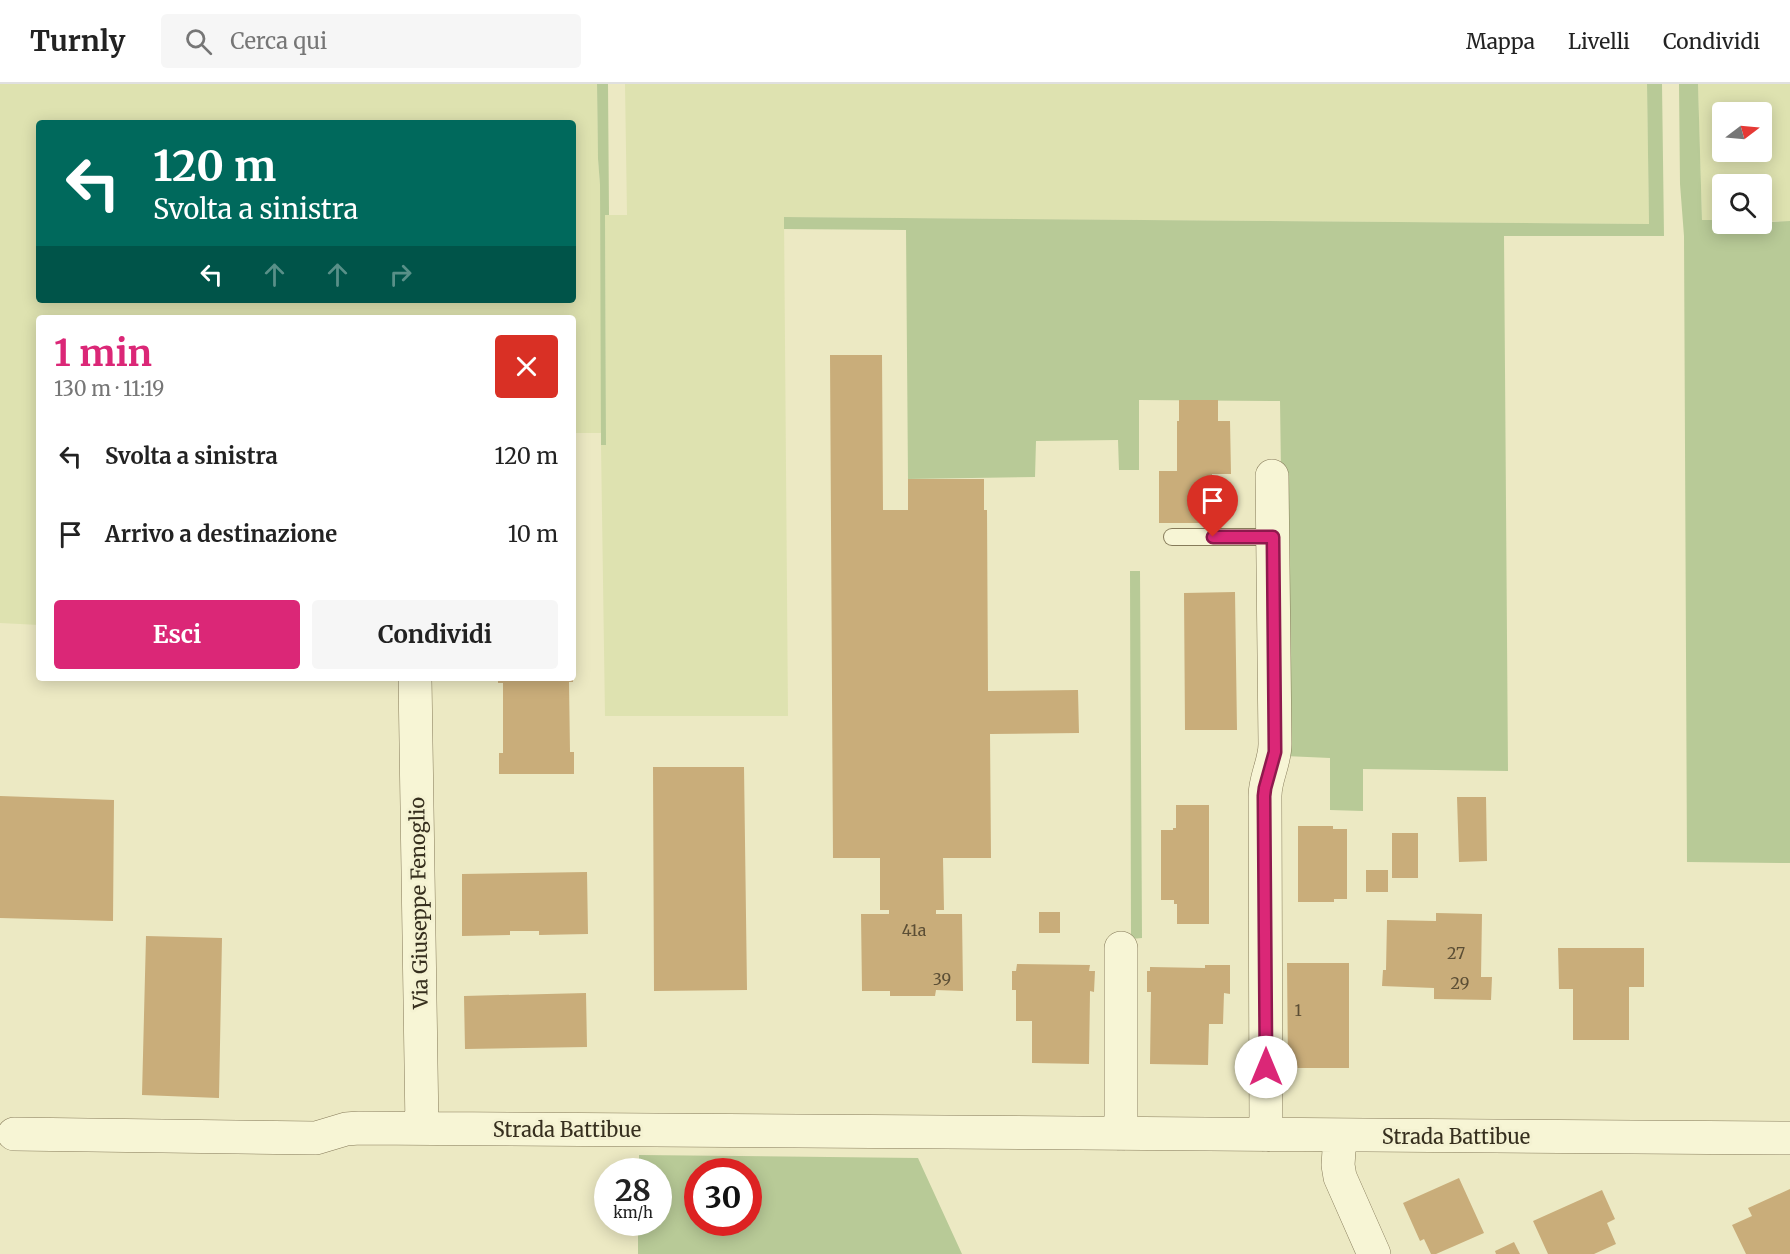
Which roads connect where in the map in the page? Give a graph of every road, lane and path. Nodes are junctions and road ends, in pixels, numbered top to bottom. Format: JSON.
{"nodes":[{"id":1,"x":1272,"y":476,"type":"dead end"},
{"id":2,"x":1172,"y":537,"type":"dead end"},
{"id":3,"x":1273,"y":537,"type":"junction"},
{"id":4,"x":416,"y":681,"type":"edge"},
{"id":5,"x":1121,"y":948,"type":"dead end"},
{"id":6,"x":422,"y":1128,"type":"junction"},
{"id":7,"x":14,"y":1134,"type":"dead end"},
{"id":8,"x":1121,"y":1134,"type":"junction"},
{"id":9,"x":1266,"y":1135,"type":"junction"},
{"id":10,"x":1340,"y":1136,"type":"junction"},
{"id":11,"x":1790,"y":1138,"type":"edge"},
{"id":12,"x":1374,"y":1254,"type":"edge"}],
"edges":[{"from":1,"to":3,"type":"street"},
{"from":2,"to":3,"type":"lane"},
{"from":3,"to":9,"type":"street"},
{"from":4,"to":6,"type":"street","name":"Via Giuseppe Fenoglio"},
{"from":5,"to":8,"type":"street"},
{"from":6,"to":7,"type":"street","name":"Strada Battibue"},
{"from":6,"to":8,"type":"street","name":"Strada Battibue"},
{"from":8,"to":9,"type":"street","name":"Strada Battibue"},
{"from":9,"to":10,"type":"street","name":"Strada Battibue"},
{"from":10,"to":11,"type":"street","name":"Strada Battibue"},
{"from":10,"to":12,"type":"street"}]}
